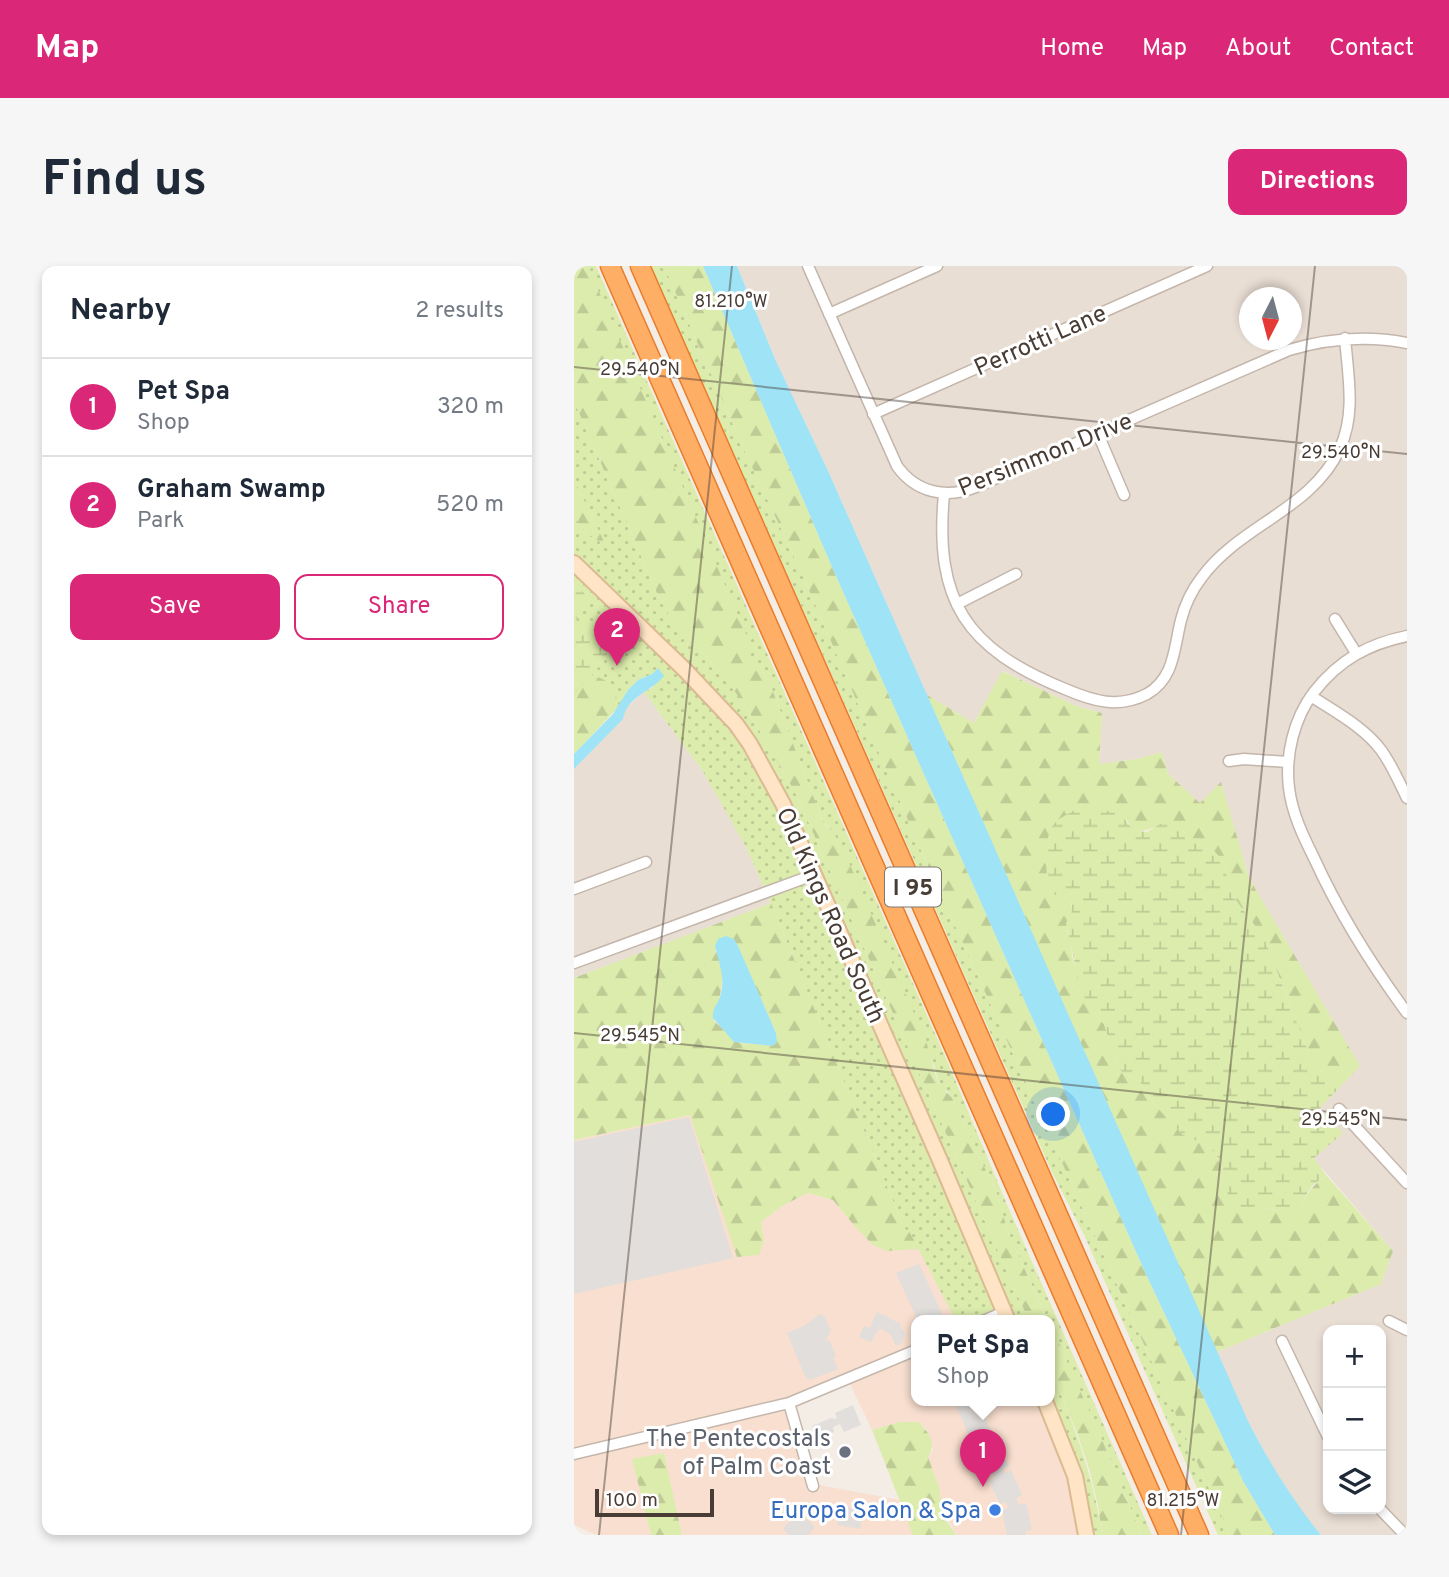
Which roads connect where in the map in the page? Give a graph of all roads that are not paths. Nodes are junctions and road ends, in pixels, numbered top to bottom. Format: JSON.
{"nodes":[{"id":1,"x":610,"y":266,"type":"edge"},
{"id":2,"x":640,"y":266,"type":"edge"},
{"id":3,"x":808,"y":266,"type":"edge"},
{"id":4,"x":937,"y":266,"type":"edge"},
{"id":5,"x":1207,"y":266,"type":"edge"},
{"id":6,"x":829,"y":314,"type":"junction"},
{"id":7,"x":1345,"y":338,"type":"junction"},
{"id":8,"x":1407,"y":343,"type":"edge"},
{"id":9,"x":873,"y":414,"type":"junction"},
{"id":10,"x":1098,"y":434,"type":"junction"},
{"id":11,"x":944,"y":494,"type":"junction"},
{"id":12,"x":1124,"y":495,"type":"dead end"},
{"id":13,"x":574,"y":563,"type":"edge"},
{"id":14,"x":1016,"y":574,"type":"dead end"},
{"id":15,"x":957,"y":604,"type":"junction"},
{"id":16,"x":1335,"y":619,"type":"dead end"},
{"id":17,"x":1407,"y":636,"type":"edge"},
{"id":18,"x":1356,"y":653,"type":"junction"},
{"id":19,"x":1311,"y":696,"type":"junction"},
{"id":20,"x":1229,"y":761,"type":"dead end"},
{"id":21,"x":1288,"y":762,"type":"junction"},
{"id":22,"x":1407,"y":799,"type":"edge"},
{"id":23,"x":646,"y":862,"type":"dead end"},
{"id":24,"x":813,"y":874,"type":"junction"},
{"id":25,"x":574,"y":889,"type":"edge"},
{"id":26,"x":574,"y":962,"type":"edge"},
{"id":27,"x":1407,"y":1013,"type":"edge"},
{"id":28,"x":1339,"y":1109,"type":"dead end"},
{"id":29,"x":1407,"y":1183,"type":"edge"},
{"id":30,"x":1006,"y":1315,"type":"edge"},
{"id":31,"x":1389,"y":1321,"type":"dead end"},
{"id":32,"x":1407,"y":1330,"type":"edge"},
{"id":33,"x":1282,"y":1341,"type":"dead end"},
{"id":34,"x":911,"y":1352,"type":"edge"},
{"id":35,"x":789,"y":1403,"type":"junction"},
{"id":36,"x":1047,"y":1406,"type":"edge"},
{"id":37,"x":1323,"y":1427,"type":"edge"},
{"id":38,"x":574,"y":1454,"type":"edge"},
{"id":39,"x":1138,"y":1464,"type":"junction"},
{"id":40,"x":813,"y":1486,"type":"dead end"},
{"id":41,"x":1187,"y":1508,"type":"junction"},
{"id":42,"x":1385,"y":1514,"type":"edge"},
{"id":43,"x":1086,"y":1535,"type":"edge"},
{"id":44,"x":1158,"y":1535,"type":"edge"},
{"id":45,"x":1169,"y":1535,"type":"edge"},
{"id":46,"x":1199,"y":1535,"type":"edge"},
{"id":47,"x":1209,"y":1535,"type":"edge"},
{"id":48,"x":1405,"y":1535,"type":"edge"}],
"edges":[{"from":1,"to":39,"type":"highway","number":"I 95"},
{"from":2,"to":41,"type":"highway","number":"I 95"},
{"from":3,"to":6,"type":"street","name":"Persimmon Drive"},
{"from":4,"to":6,"type":"street"},
{"from":5,"to":9,"type":"street","name":"Perrotti Lane"},
{"from":6,"to":9,"type":"street","name":"Persimmon Drive"},
{"from":7,"to":8,"type":"street","name":"Persimmon Drive"},
{"from":7,"to":10,"type":"street","name":"Persimmon Drive"},
{"from":7,"to":15,"type":"street"},
{"from":9,"to":11,"type":"street","name":"Persimmon Drive"},
{"from":10,"to":11,"type":"street","name":"Persimmon Drive"},
{"from":10,"to":12,"type":"street"},
{"from":11,"to":15,"type":"street"},
{"from":13,"to":24,"type":"street","name":"Old Kings Road South"},
{"from":14,"to":15,"type":"street"},
{"from":16,"to":18,"type":"street"},
{"from":17,"to":18,"type":"street"},
{"from":18,"to":19,"type":"street"},
{"from":19,"to":21,"type":"street"},
{"from":19,"to":22,"type":"street"},
{"from":20,"to":21,"type":"street"},
{"from":21,"to":27,"type":"street"},
{"from":23,"to":25,"type":"street"},
{"from":24,"to":26,"type":"street"},
{"from":24,"to":30,"type":"street","name":"Old Kings Road South"},
{"from":28,"to":29,"type":"street"},
{"from":31,"to":32,"type":"street"},
{"from":33,"to":37,"type":"street"},
{"from":34,"to":35,"type":"street"},
{"from":35,"to":38,"type":"street"},
{"from":35,"to":40,"type":"street"},
{"from":36,"to":43,"type":"street"},
{"from":39,"to":44,"type":"highway"},
{"from":39,"to":45,"type":"highway","number":"I 95"},
{"from":41,"to":46,"type":"highway","number":"I 95"},
{"from":41,"to":47,"type":"highway"},
{"from":42,"to":48,"type":"street"}]}
